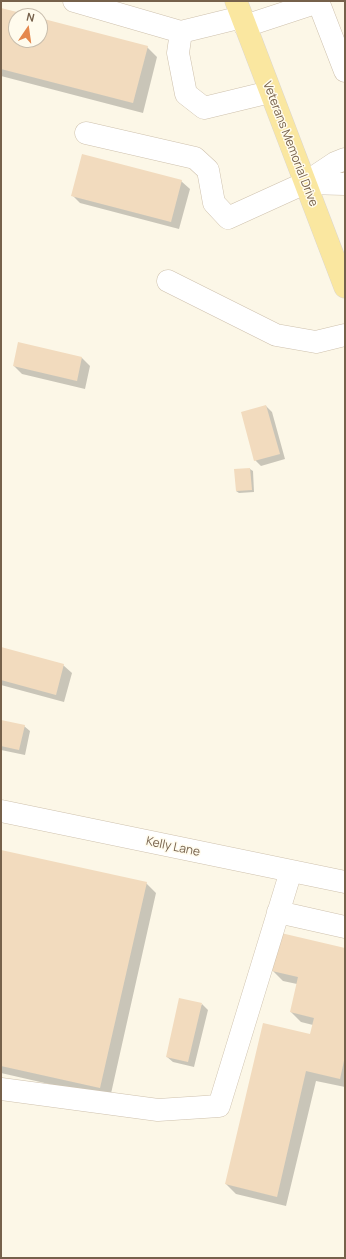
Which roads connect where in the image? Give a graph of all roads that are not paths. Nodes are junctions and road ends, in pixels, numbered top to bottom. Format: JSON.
{"nodes":[{"id":1,"x":74,"y":1,"type":"edge"},
{"id":2,"x":318,"y":2,"type":"edge"},
{"id":3,"x":241,"y":15,"type":"edge"},
{"id":4,"x":181,"y":32,"type":"junction"},
{"id":5,"x":345,"y":71,"type":"edge"},
{"id":6,"x":270,"y":92,"type":"junction"},
{"id":7,"x":86,"y":133,"type":"dead end"},
{"id":8,"x":345,"y":159,"type":"edge"},
{"id":9,"x":306,"y":183,"type":"junction"},
{"id":10,"x":345,"y":184,"type":"edge"},
{"id":11,"x":168,"y":281,"type":"dead end"},
{"id":12,"x":345,"y":287,"type":"edge"},
{"id":13,"x":345,"y":335,"type":"edge"},
{"id":14,"x":1,"y":811,"type":"edge"},
{"id":15,"x":291,"y":870,"type":"junction"},
{"id":16,"x":345,"y":882,"type":"edge"},
{"id":17,"x":278,"y":912,"type":"junction"},
{"id":18,"x":345,"y":927,"type":"edge"},
{"id":19,"x":1,"y":1089,"type":"edge"}],
"edges":[{"from":1,"to":4,"type":"street"},
{"from":2,"to":3,"type":"street"},
{"from":2,"to":5,"type":"street"},
{"from":3,"to":4,"type":"street"},
{"from":3,"to":6,"type":"main road","name":"Veterans Memorial Drive"},
{"from":4,"to":6,"type":"street"},
{"from":6,"to":9,"type":"main road","name":"Veterans Memorial Drive"},
{"from":7,"to":9,"type":"street"},
{"from":8,"to":9,"type":"street"},
{"from":9,"to":10,"type":"street"},
{"from":9,"to":12,"type":"main road","name":"Veterans Memorial Drive"},
{"from":11,"to":13,"type":"street"},
{"from":14,"to":15,"type":"street","name":"Kelly Lane"},
{"from":15,"to":16,"type":"street","name":"Kelly Lane"},
{"from":15,"to":17,"type":"street"},
{"from":17,"to":18,"type":"street"},
{"from":17,"to":19,"type":"street"}]}
